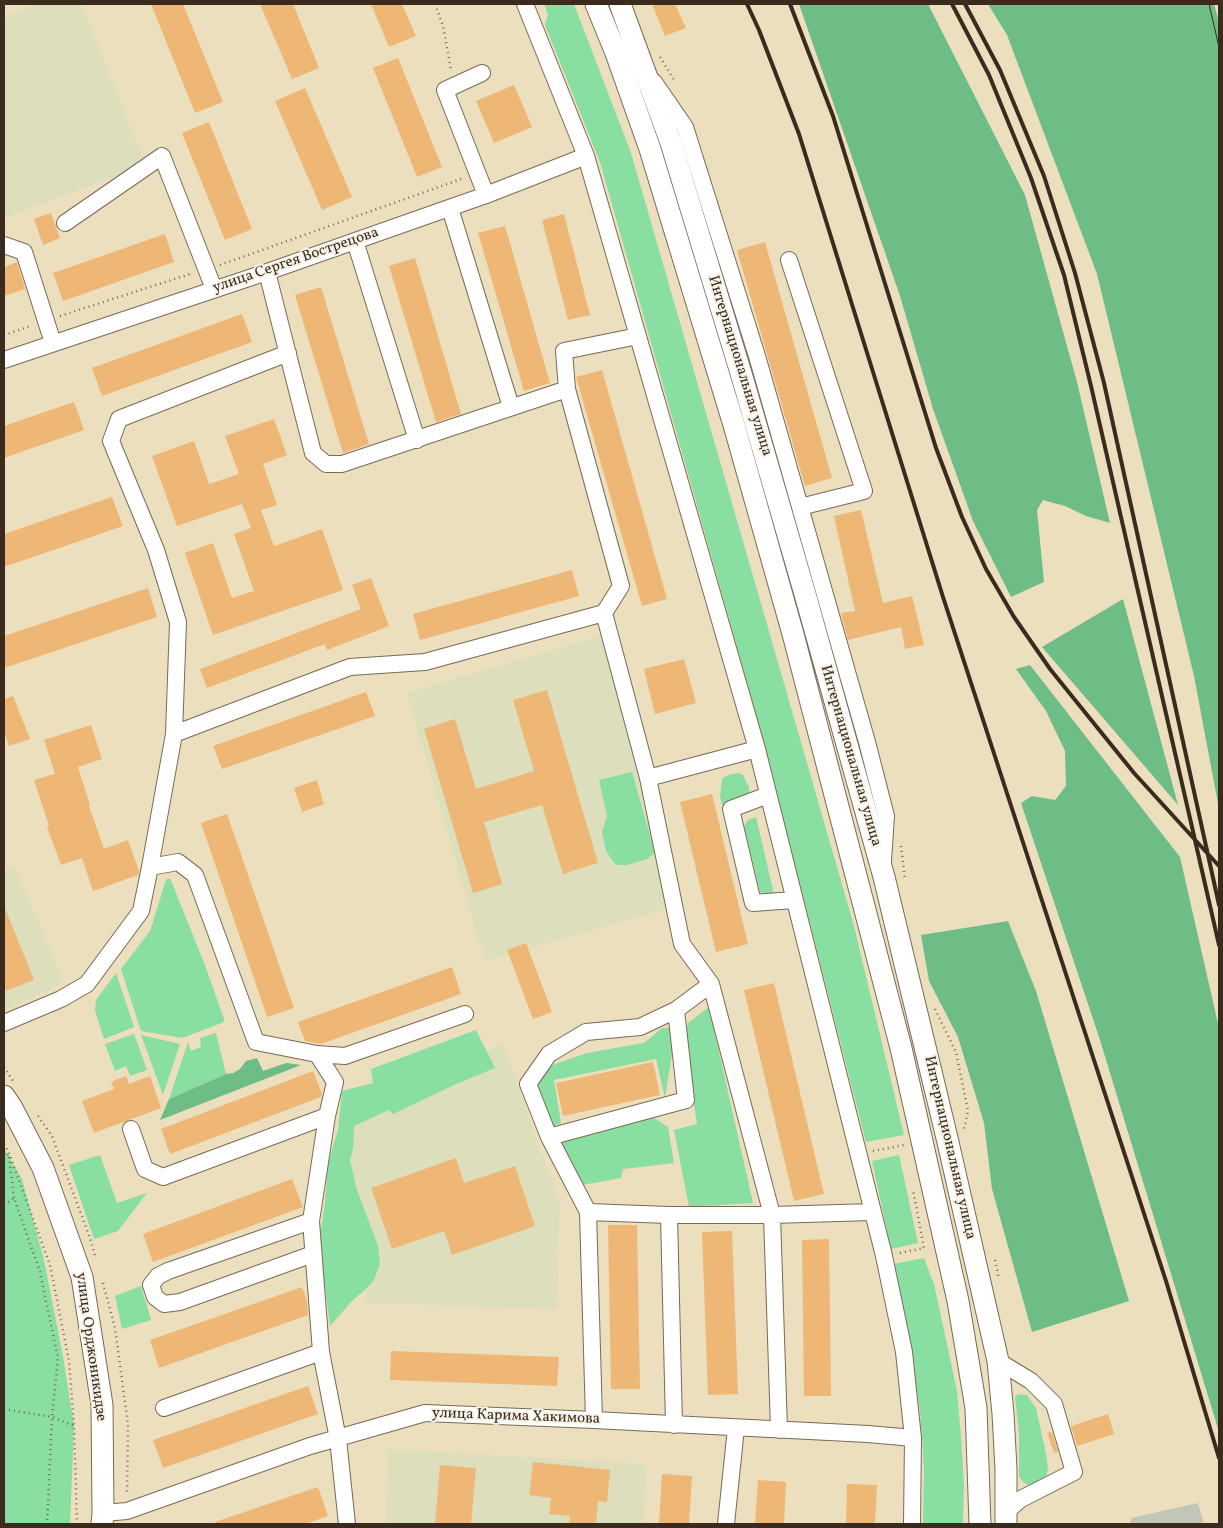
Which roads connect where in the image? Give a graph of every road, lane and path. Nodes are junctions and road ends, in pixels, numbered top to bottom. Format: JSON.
{"nodes":[{"id":1,"x":436,"y":4,"type":"edge"},
{"id":2,"x":525,"y":4,"type":"edge"},
{"id":3,"x":596,"y":4,"type":"edge"},
{"id":4,"x":620,"y":4,"type":"edge"},
{"id":5,"x":643,"y":67,"type":"junction"},
{"id":6,"x":482,"y":74,"type":"dead end"},
{"id":7,"x":454,"y":86,"type":"junction"},
{"id":8,"x":672,"y":143,"type":"junction"},
{"id":9,"x":650,"y":149,"type":"junction"},
{"id":10,"x":586,"y":156,"type":"junction"},
{"id":11,"x":478,"y":174,"type":"junction"},
{"id":12,"x":486,"y":196,"type":"junction"},
{"id":13,"x":450,"y":208,"type":"junction"},
{"id":14,"x":65,"y":222,"type":"dead end"},
{"id":15,"x":355,"y":241,"type":"junction"},
{"id":16,"x":4,"y":245,"type":"edge"},
{"id":17,"x":789,"y":260,"type":"dead end"},
{"id":18,"x":206,"y":269,"type":"junction"},
{"id":19,"x":267,"y":272,"type":"junction"},
{"id":20,"x":214,"y":289,"type":"junction"},
{"id":21,"x":46,"y":321,"type":"junction"},
{"id":22,"x":4,"y":335,"type":"edge"},
{"id":23,"x":638,"y":336,"type":"junction"},
{"id":24,"x":53,"y":343,"type":"junction"},
{"id":25,"x":288,"y":353,"type":"junction"},
{"id":26,"x":4,"y":360,"type":"edge"},
{"id":27,"x":567,"y":389,"type":"junction"},
{"id":28,"x":511,"y":407,"type":"junction"},
{"id":29,"x":417,"y":440,"type":"junction"},
{"id":30,"x":800,"y":507,"type":"junction"},
{"id":31,"x":604,"y":613,"type":"junction"},
{"id":32,"x":174,"y":734,"type":"junction"},
{"id":33,"x":757,"y":750,"type":"junction"},
{"id":34,"x":648,"y":778,"type":"junction"},
{"id":35,"x":768,"y":795,"type":"junction"},
{"id":36,"x":150,"y":866,"type":"junction"},
{"id":37,"x":883,"y":874,"type":"junction"},
{"id":38,"x":794,"y":900,"type":"junction"},
{"id":39,"x":711,"y":984,"type":"junction"},
{"id":40,"x":676,"y":1010,"type":"junction"},
{"id":41,"x":466,"y":1014,"type":"dead end"},
{"id":42,"x":4,"y":1023,"type":"edge"},
{"id":43,"x":317,"y":1054,"type":"junction"},
{"id":44,"x":4,"y":1096,"type":"edge"},
{"id":45,"x":327,"y":1116,"type":"junction"},
{"id":46,"x":131,"y":1129,"type":"dead end"},
{"id":47,"x":549,"y":1137,"type":"junction"},
{"id":48,"x":4,"y":1144,"type":"edge"},
{"id":49,"x":904,"y":1145,"type":"dead end"},
{"id":50,"x":870,"y":1151,"type":"dead end"},
{"id":51,"x":9,"y":1153,"type":"junction"},
{"id":52,"x":4,"y":1159,"type":"edge"},
{"id":53,"x":912,"y":1182,"type":"dead end"},
{"id":54,"x":14,"y":1198,"type":"junction"},
{"id":55,"x":4,"y":1206,"type":"edge"},
{"id":56,"x":588,"y":1212,"type":"junction"},
{"id":57,"x":872,"y":1212,"type":"junction"},
{"id":58,"x":669,"y":1215,"type":"junction"},
{"id":59,"x":772,"y":1215,"type":"junction"},
{"id":60,"x":311,"y":1221,"type":"junction"},
{"id":61,"x":313,"y":1254,"type":"junction"},
{"id":62,"x":894,"y":1254,"type":"dead end"},
{"id":63,"x":321,"y":1352,"type":"junction"},
{"id":64,"x":998,"y":1361,"type":"junction"},
{"id":65,"x":164,"y":1408,"type":"dead end"},
{"id":66,"x":4,"y":1409,"type":"edge"},
{"id":67,"x":52,"y":1418,"type":"junction"},
{"id":68,"x":594,"y":1420,"type":"junction"},
{"id":69,"x":674,"y":1425,"type":"junction"},
{"id":70,"x":74,"y":1426,"type":"junction"},
{"id":71,"x":736,"y":1428,"type":"junction"},
{"id":72,"x":779,"y":1430,"type":"junction"},
{"id":73,"x":913,"y":1438,"type":"junction"},
{"id":74,"x":338,"y":1439,"type":"junction"},
{"id":75,"x":1006,"y":1517,"type":"edge"},
{"id":76,"x":103,"y":1519,"type":"edge"},
{"id":77,"x":47,"y":1524,"type":"edge"},
{"id":78,"x":76,"y":1524,"type":"edge"},
{"id":79,"x":347,"y":1524,"type":"edge"},
{"id":80,"x":726,"y":1524,"type":"edge"},
{"id":81,"x":912,"y":1524,"type":"edge"},
{"id":82,"x":980,"y":1524,"type":"edge"}],
"edges":[{"from":1,"to":7,"type":"path"},
{"from":2,"to":10,"type":"street"},
{"from":3,"to":9,"type":"main road","name":"Интернациональная улица"},
{"from":4,"to":5,"type":"main road","name":"Интернациональная улица"},
{"from":5,"to":8,"type":"main road","name":"Интернациональная улица"},
{"from":5,"to":30,"type":"street"},
{"from":6,"to":7,"type":"street"},
{"from":7,"to":11,"type":"street"},
{"from":8,"to":9,"type":"street"},
{"from":8,"to":37,"type":"main road","name":"Интернациональная улица"},
{"from":9,"to":82,"type":"main road","name":"Интернациональная улица"},
{"from":10,"to":12,"type":"street","name":"улица Сергея Вострецова"},
{"from":10,"to":23,"type":"street"},
{"from":11,"to":12,"type":"street"},
{"from":11,"to":18,"type":"path"},
{"from":12,"to":13,"type":"street","name":"улица Сергея Вострецова"},
{"from":13,"to":15,"type":"street","name":"улица Сергея Вострецова"},
{"from":13,"to":28,"type":"street"},
{"from":14,"to":18,"type":"street"},
{"from":15,"to":19,"type":"street","name":"улица Сергея Вострецова"},
{"from":15,"to":29,"type":"street"},
{"from":16,"to":21,"type":"street"},
{"from":17,"to":30,"type":"street"},
{"from":18,"to":20,"type":"street"},
{"from":18,"to":21,"type":"path"},
{"from":19,"to":20,"type":"street","name":"улица Сергея Вострецова"},
{"from":19,"to":25,"type":"street"},
{"from":20,"to":24,"type":"street","name":"улица Сергея Вострецова"},
{"from":21,"to":22,"type":"path"},
{"from":21,"to":24,"type":"street"},
{"from":23,"to":27,"type":"street"},
{"from":23,"to":33,"type":"street"},
{"from":24,"to":26,"type":"street","name":"улица Сергея Вострецова"},
{"from":25,"to":29,"type":"street"},
{"from":25,"to":32,"type":"street"},
{"from":27,"to":28,"type":"street"},
{"from":27,"to":31,"type":"street"},
{"from":28,"to":29,"type":"street"},
{"from":30,"to":37,"type":"street"},
{"from":31,"to":32,"type":"street"},
{"from":31,"to":34,"type":"street"},
{"from":32,"to":36,"type":"street"},
{"from":33,"to":34,"type":"street"},
{"from":33,"to":35,"type":"street"},
{"from":34,"to":39,"type":"street"},
{"from":35,"to":38,"type":"street"},
{"from":35,"to":38,"type":"street"},
{"from":36,"to":42,"type":"street"},
{"from":36,"to":43,"type":"street"},
{"from":37,"to":64,"type":"main road","name":"Интернациональная улица"},
{"from":38,"to":57,"type":"street"},
{"from":39,"to":40,"type":"street"},
{"from":39,"to":59,"type":"street"},
{"from":40,"to":47,"type":"street"},
{"from":40,"to":47,"type":"street"},
{"from":41,"to":43,"type":"street"},
{"from":43,"to":45,"type":"street"},
{"from":44,"to":76,"type":"main road","name":"улица Орджоникидзе"},
{"from":45,"to":46,"type":"street"},
{"from":45,"to":60,"type":"street"},
{"from":47,"to":56,"type":"street"},
{"from":48,"to":51,"type":"path"},
{"from":49,"to":50,"type":"path"},
{"from":51,"to":52,"type":"path"},
{"from":51,"to":54,"type":"path"},
{"from":51,"to":70,"type":"path"},
{"from":53,"to":62,"type":"path"},
{"from":54,"to":55,"type":"path"},
{"from":54,"to":67,"type":"path"},
{"from":56,"to":58,"type":"street"},
{"from":56,"to":68,"type":"street"},
{"from":57,"to":59,"type":"street"},
{"from":57,"to":73,"type":"street"},
{"from":58,"to":59,"type":"street"},
{"from":58,"to":69,"type":"street"},
{"from":59,"to":72,"type":"street"},
{"from":60,"to":61,"type":"street"},
{"from":60,"to":61,"type":"street"},
{"from":61,"to":63,"type":"street"},
{"from":63,"to":65,"type":"street"},
{"from":63,"to":74,"type":"street"},
{"from":64,"to":75,"type":"main road","name":"Интернациональная улица"},
{"from":64,"to":75,"type":"street"},
{"from":66,"to":67,"type":"path"},
{"from":67,"to":70,"type":"path"},
{"from":67,"to":77,"type":"path"},
{"from":68,"to":69,"type":"street","name":"улица Карима Хакимова"},
{"from":68,"to":74,"type":"street","name":"улица Карима Хакимова"},
{"from":69,"to":71,"type":"street","name":"улица Карима Хакимова"},
{"from":70,"to":78,"type":"path"},
{"from":71,"to":72,"type":"street","name":"улица Карима Хакимова"},
{"from":71,"to":80,"type":"street"},
{"from":72,"to":73,"type":"street","name":"улица Карима Хакимова"},
{"from":73,"to":81,"type":"street"},
{"from":74,"to":76,"type":"street","name":"улица Карима Хакимова"},
{"from":74,"to":79,"type":"street"}]}
